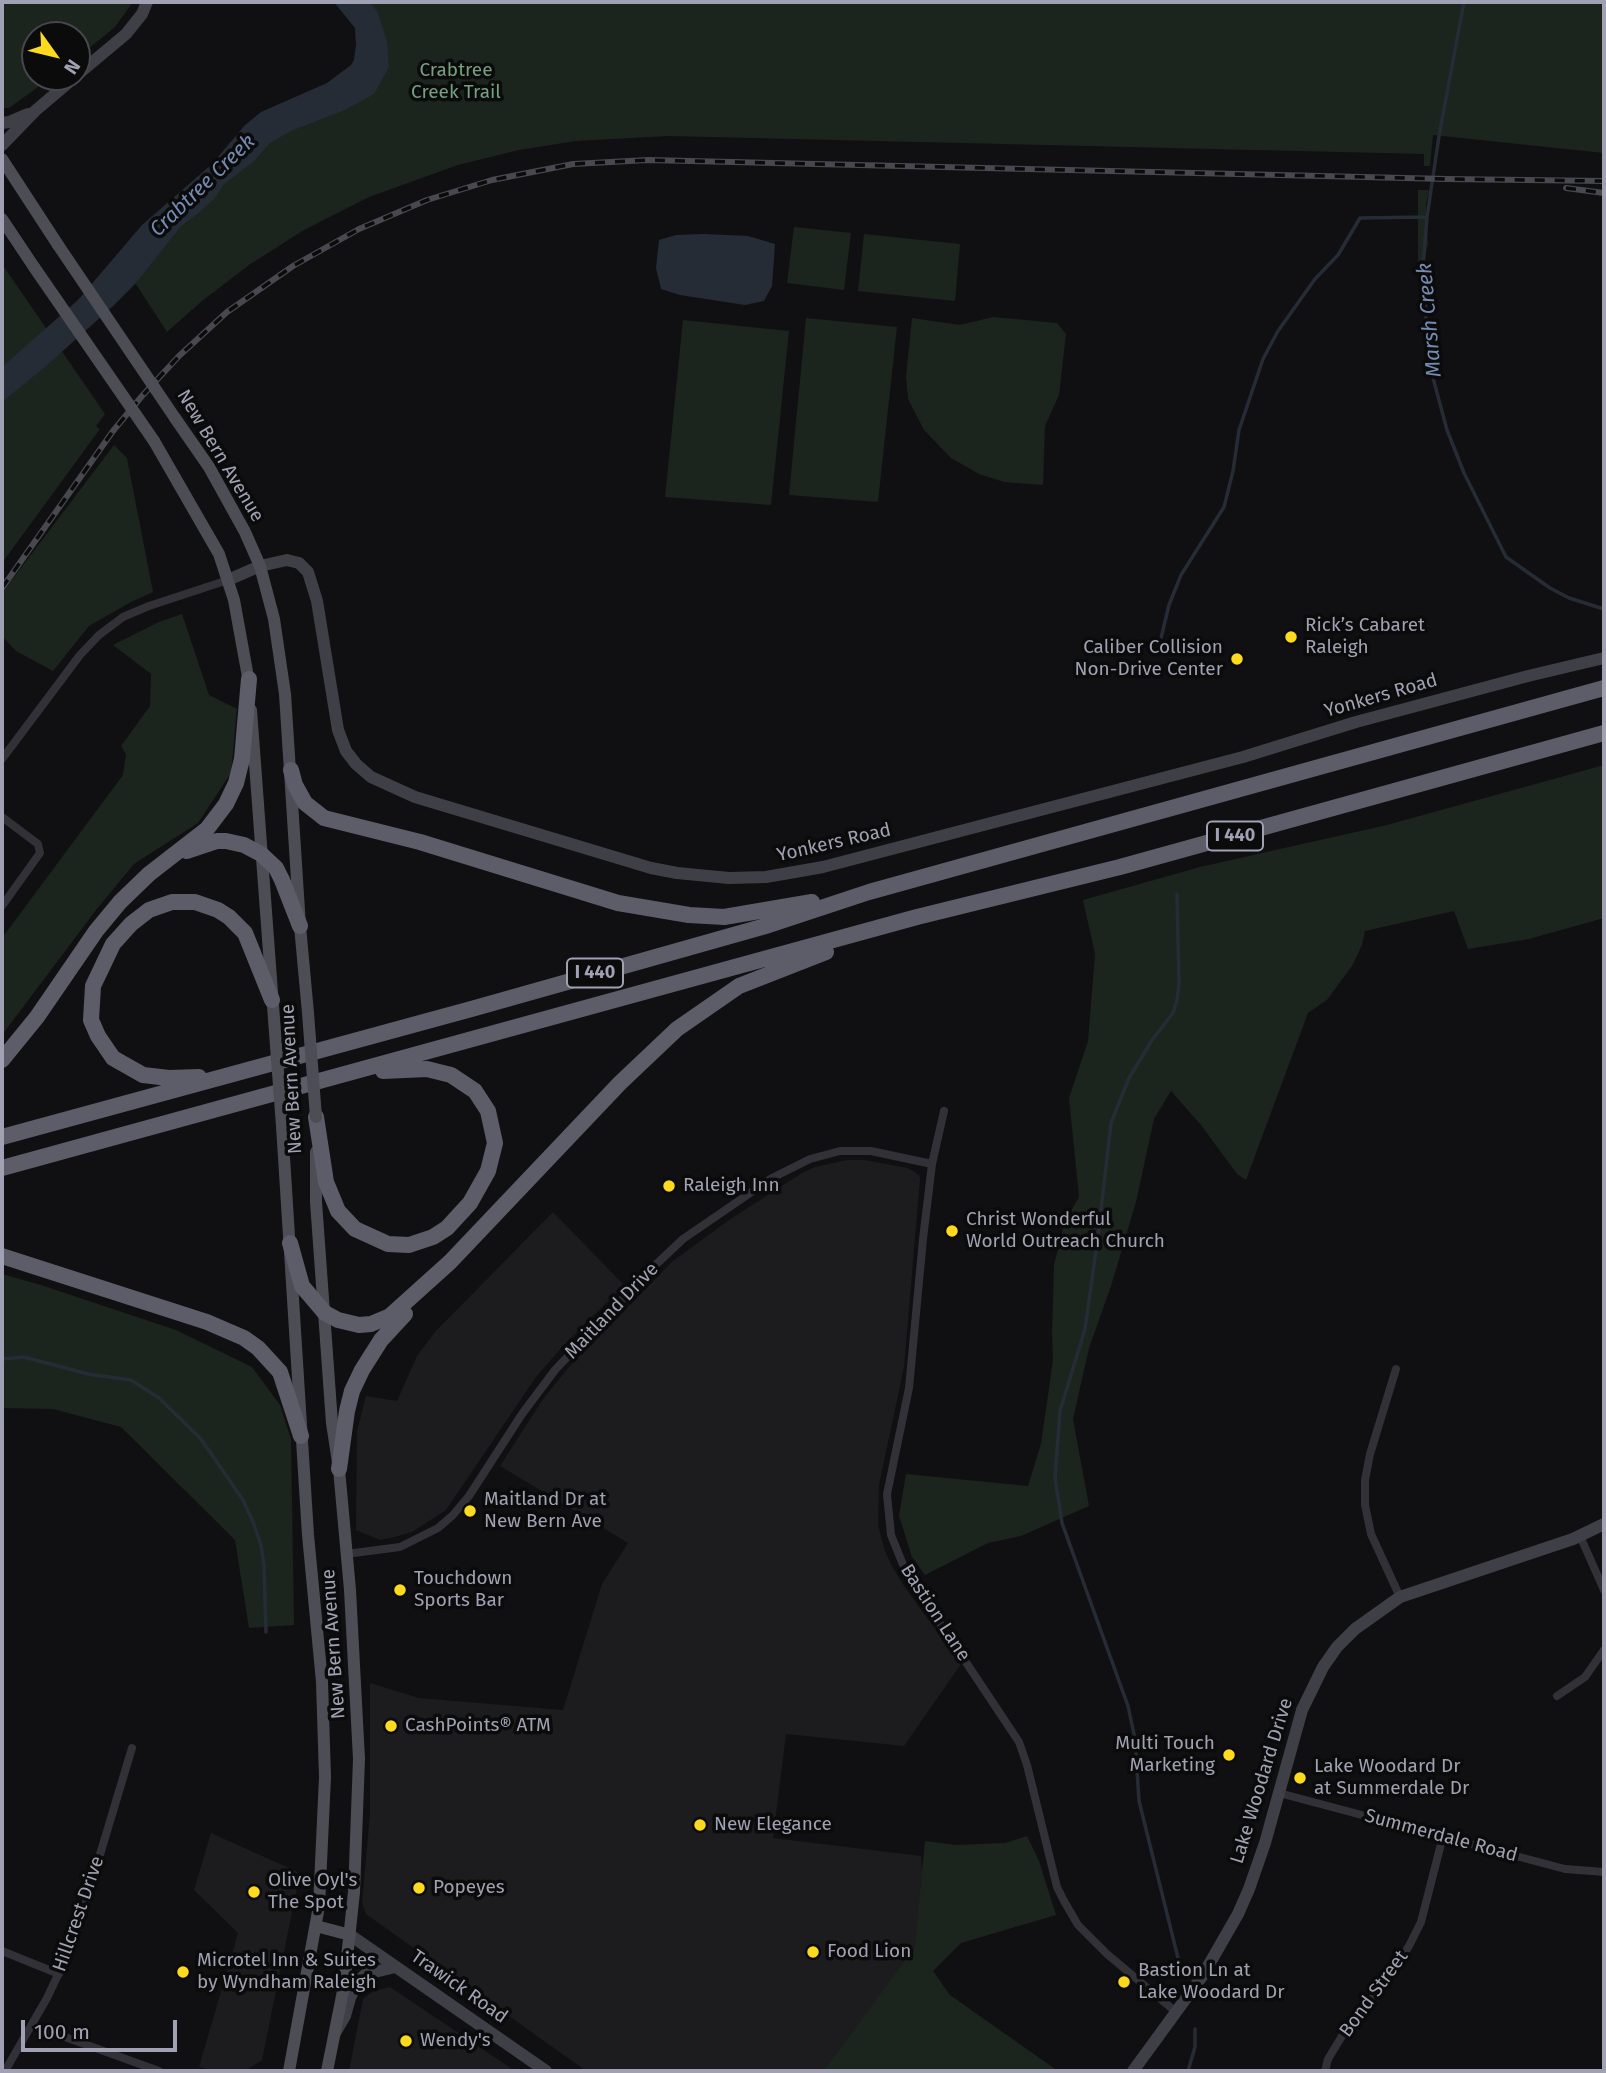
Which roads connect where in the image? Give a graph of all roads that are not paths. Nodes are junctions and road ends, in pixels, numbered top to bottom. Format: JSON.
{"nodes":[{"id":1,"x":147,"y":2,"type":"edge"},
{"id":2,"x":91,"y":63,"type":"edge"},
{"id":3,"x":58,"y":91,"type":"edge"},
{"id":4,"x":35,"y":111,"type":"junction"},
{"id":5,"x":2,"y":123,"type":"edge"},
{"id":6,"x":2,"y":145,"type":"edge"},
{"id":7,"x":2,"y":159,"type":"edge"},
{"id":8,"x":2,"y":219,"type":"edge"},
{"id":9,"x":260,"y":566,"type":"junction"},
{"id":10,"x":228,"y":580,"type":"junction"},
{"id":11,"x":1604,"y":658,"type":"edge"},
{"id":12,"x":249,"y":679,"type":"junction"},
{"id":13,"x":1604,"y":688,"type":"edge"},
{"id":14,"x":1604,"y":733,"type":"edge"},
{"id":15,"x":2,"y":759,"type":"edge"},
{"id":16,"x":291,"y":770,"type":"junction"},
{"id":17,"x":2,"y":817,"type":"edge"},
{"id":18,"x":261,"y":854,"type":"junction"},
{"id":19,"x":172,"y":857,"type":"junction"},
{"id":20,"x":869,"y":892,"type":"junction"},
{"id":21,"x":2,"y":906,"type":"edge"},
{"id":22,"x":300,"y":926,"type":"junction"},
{"id":23,"x":864,"y":932,"type":"junction"},
{"id":24,"x":272,"y":1000,"type":"junction"},
{"id":25,"x":2,"y":1060,"type":"edge"},
{"id":26,"x":342,"y":1074,"type":"junction"},
{"id":27,"x":226,"y":1076,"type":"junction"},
{"id":28,"x":944,"y":1111,"type":"dead end"},
{"id":29,"x":316,"y":1116,"type":"junction"},
{"id":30,"x":2,"y":1137,"type":"edge"},
{"id":31,"x":932,"y":1164,"type":"junction"},
{"id":32,"x":2,"y":1168,"type":"edge"},
{"id":33,"x":290,"y":1242,"type":"junction"},
{"id":34,"x":2,"y":1256,"type":"edge"},
{"id":35,"x":450,"y":1262,"type":"junction"},
{"id":36,"x":325,"y":1313,"type":"junction"},
{"id":37,"x":1396,"y":1369,"type":"dead end"},
{"id":38,"x":301,"y":1436,"type":"junction"},
{"id":39,"x":339,"y":1469,"type":"junction"},
{"id":40,"x":1604,"y":1524,"type":"edge"},
{"id":41,"x":1580,"y":1536,"type":"junction"},
{"id":42,"x":346,"y":1554,"type":"junction"},
{"id":43,"x":1604,"y":1590,"type":"edge"},
{"id":44,"x":1400,"y":1597,"type":"junction"},
{"id":45,"x":1604,"y":1650,"type":"edge"},
{"id":46,"x":1557,"y":1696,"type":"dead end"},
{"id":47,"x":132,"y":1748,"type":"dead end"},
{"id":48,"x":1279,"y":1793,"type":"junction"},
{"id":49,"x":1443,"y":1836,"type":"junction"},
{"id":50,"x":1604,"y":1872,"type":"edge"},
{"id":51,"x":316,"y":1926,"type":"junction"},
{"id":52,"x":350,"y":1935,"type":"junction"},
{"id":53,"x":2,"y":1951,"type":"edge"},
{"id":54,"x":395,"y":1967,"type":"junction"},
{"id":55,"x":59,"y":1974,"type":"junction"},
{"id":56,"x":1175,"y":2011,"type":"junction"},
{"id":57,"x":32,"y":2025,"type":"junction"},
{"id":58,"x":335,"y":2034,"type":"junction"},
{"id":59,"x":5,"y":2071,"type":"edge"},
{"id":60,"x":159,"y":2071,"type":"edge"},
{"id":61,"x":289,"y":2071,"type":"edge"},
{"id":62,"x":327,"y":2071,"type":"edge"},
{"id":63,"x":545,"y":2071,"type":"edge"},
{"id":64,"x":1133,"y":2071,"type":"edge"},
{"id":65,"x":1325,"y":2071,"type":"edge"}],
"edges":[{"from":1,"to":2,"type":"street"},
{"from":3,"to":4,"type":"street"},
{"from":4,"to":5,"type":"street"},
{"from":4,"to":6,"type":"street"},
{"from":7,"to":9,"type":"main road","name":"New Bern Avenue","bridge":true},
{"from":8,"to":10,"type":"main road","name":"New Bern Avenue","bridge":true},
{"from":9,"to":10,"type":"street","name":"Yonkers Road"},
{"from":9,"to":11,"type":"street","name":"Yonkers Road"},
{"from":9,"to":16,"type":"main road","name":"New Bern Avenue"},
{"from":10,"to":12,"type":"main road","name":"New Bern Avenue"},
{"from":10,"to":15,"type":"street"},
{"from":12,"to":18,"type":"main road","name":"New Bern Avenue"},
{"from":12,"to":19,"type":"highway"},
{"from":13,"to":20,"type":"highway","number":"I 440"},
{"from":14,"to":23,"type":"highway","number":"I 440"},
{"from":16,"to":20,"type":"highway"},
{"from":16,"to":22,"type":"main road","name":"New Bern Avenue"},
{"from":17,"to":21,"type":"street"},
{"from":18,"to":19,"type":"highway"},
{"from":18,"to":22,"type":"highway"},
{"from":18,"to":24,"type":"main road","name":"New Bern Avenue"},
{"from":19,"to":25,"type":"highway"},
{"from":20,"to":27,"type":"highway","number":"I 440"},
{"from":22,"to":29,"type":"main road","name":"New Bern Avenue","bridge":true},
{"from":23,"to":26,"type":"highway","number":"I 440"},
{"from":23,"to":35,"type":"highway"},
{"from":24,"to":27,"type":"highway"},
{"from":24,"to":33,"type":"main road","name":"New Bern Avenue","bridge":true},
{"from":26,"to":29,"type":"highway"},
{"from":26,"to":32,"type":"highway","number":"I 440"},
{"from":27,"to":30,"type":"highway","number":"I 440"},
{"from":28,"to":31,"type":"street","name":"Bastion Lane"},
{"from":29,"to":36,"type":"main road","name":"New Bern Avenue"},
{"from":31,"to":42,"type":"street","name":"Maitland Drive"},
{"from":31,"to":56,"type":"street","name":"Bastion Lane"},
{"from":33,"to":36,"type":"highway"},
{"from":33,"to":38,"type":"main road","name":"New Bern Avenue"},
{"from":34,"to":38,"type":"highway"},
{"from":35,"to":36,"type":"highway"},
{"from":35,"to":39,"type":"highway"},
{"from":36,"to":39,"type":"main road","name":"New Bern Avenue"},
{"from":37,"to":44,"type":"street"},
{"from":38,"to":51,"type":"main road","name":"New Bern Avenue"},
{"from":39,"to":42,"type":"main road","name":"New Bern Avenue"},
{"from":40,"to":41,"type":"street","name":"Lake Woodard Drive"},
{"from":41,"to":43,"type":"street"},
{"from":41,"to":44,"type":"street","name":"Lake Woodard Drive"},
{"from":42,"to":52,"type":"main road","name":"New Bern Avenue"},
{"from":44,"to":48,"type":"street","name":"Lake Woodard Drive"},
{"from":45,"to":46,"type":"street"},
{"from":47,"to":55,"type":"street","name":"Hillcrest Drive"},
{"from":48,"to":49,"type":"street","name":"Summerdale Road"},
{"from":48,"to":56,"type":"street","name":"Lake Woodard Drive"},
{"from":49,"to":50,"type":"street","name":"Summerdale Road"},
{"from":49,"to":65,"type":"street","name":"Bond Street"},
{"from":51,"to":52,"type":"main road"},
{"from":51,"to":61,"type":"main road","name":"New Bern Avenue"},
{"from":52,"to":54,"type":"street","name":"Trawick Road"},
{"from":52,"to":58,"type":"main road","name":"New Bern Avenue"},
{"from":53,"to":55,"type":"street"},
{"from":54,"to":58,"type":"street"},
{"from":54,"to":63,"type":"street","name":"Trawick Road"},
{"from":55,"to":57,"type":"street","name":"Hillcrest Drive"},
{"from":56,"to":64,"type":"street","name":"Lake Woodard Drive"},
{"from":57,"to":59,"type":"street","name":"Hillcrest Drive"},
{"from":57,"to":60,"type":"street"},
{"from":58,"to":62,"type":"main road","name":"New Bern Avenue"}]}
